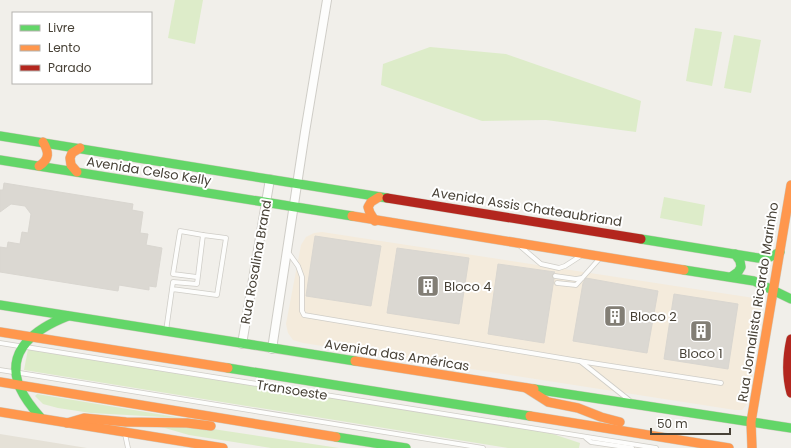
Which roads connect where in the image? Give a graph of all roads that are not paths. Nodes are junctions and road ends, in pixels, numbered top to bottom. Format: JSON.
{"nodes":[{"id":1,"x":327,"y":0,"type":"edge"},
{"id":2,"x":0,"y":136,"type":"edge"},
{"id":3,"x":43,"y":142,"type":"junction"},
{"id":4,"x":80,"y":148,"type":"junction"},
{"id":5,"x":0,"y":160,"type":"edge"},
{"id":6,"x":39,"y":166,"type":"junction"},
{"id":7,"x":77,"y":172,"type":"junction"},
{"id":8,"x":270,"y":179,"type":"junction"},
{"id":9,"x":297,"y":184,"type":"junction"},
{"id":10,"x":791,"y":185,"type":"edge"},
{"id":11,"x":379,"y":197,"type":"junction"},
{"id":12,"x":266,"y":203,"type":"junction"},
{"id":13,"x":294,"y":208,"type":"junction"},
{"id":14,"x":375,"y":221,"type":"junction"},
{"id":15,"x":203,"y":234,"type":"junction"},
{"id":16,"x":516,"y":243,"type":"junction"},
{"id":17,"x":287,"y":252,"type":"junction"},
{"id":18,"x":780,"y":252,"type":"junction"},
{"id":19,"x":584,"y":254,"type":"junction"},
{"id":20,"x":735,"y":254,"type":"junction"},
{"id":21,"x":600,"y":257,"type":"junction"},
{"id":22,"x":555,"y":276,"type":"dead end"},
{"id":23,"x":197,"y":277,"type":"junction"},
{"id":24,"x":731,"y":277,"type":"junction"},
{"id":25,"x":583,"y":278,"type":"junction"},
{"id":26,"x":557,"y":283,"type":"dead end"},
{"id":27,"x":172,"y":289,"type":"junction"},
{"id":28,"x":774,"y":290,"type":"junction"},
{"id":29,"x":791,"y":299,"type":"edge"},
{"id":30,"x":0,"y":306,"type":"edge"},
{"id":31,"x":68,"y":316,"type":"junction"},
{"id":32,"x":166,"y":331,"type":"junction"},
{"id":33,"x":0,"y":332,"type":"edge"},
{"id":34,"x":31,"y":337,"type":"junction"},
{"id":35,"x":791,"y":339,"type":"edge"},
{"id":36,"x":0,"y":343,"type":"edge"},
{"id":37,"x":242,"y":344,"type":"junction"},
{"id":38,"x":23,"y":346,"type":"junction"},
{"id":39,"x":272,"y":349,"type":"junction"},
{"id":40,"x":579,"y":361,"type":"junction"},
{"id":41,"x":0,"y":370,"type":"edge"},
{"id":42,"x":16,"y":372,"type":"junction"},
{"id":43,"x":0,"y":382,"type":"edge"},
{"id":44,"x":721,"y":382,"type":"dead end"},
{"id":45,"x":19,"y":385,"type":"junction"},
{"id":46,"x":526,"y":388,"type":"junction"},
{"id":47,"x":791,"y":393,"type":"edge"},
{"id":48,"x":633,"y":403,"type":"junction"},
{"id":49,"x":0,"y":412,"type":"edge"},
{"id":50,"x":41,"y":418,"type":"junction"},
{"id":51,"x":751,"y":422,"type":"junction"},
{"id":52,"x":67,"y":423,"type":"junction"},
{"id":53,"x":254,"y":423,"type":"junction"},
{"id":54,"x":791,"y":428,"type":"edge"},
{"id":55,"x":125,"y":432,"type":"junction"},
{"id":56,"x":640,"y":434,"type":"junction"},
{"id":57,"x":583,"y":437,"type":"junction"},
{"id":58,"x":710,"y":446,"type":"edge"},
{"id":59,"x":128,"y":448,"type":"edge"},
{"id":60,"x":223,"y":448,"type":"edge"},
{"id":61,"x":406,"y":448,"type":"edge"},
{"id":62,"x":483,"y":448,"type":"edge"},
{"id":63,"x":632,"y":448,"type":"edge"},
{"id":64,"x":656,"y":448,"type":"edge"},
{"id":65,"x":729,"y":448,"type":"edge"},
{"id":66,"x":752,"y":448,"type":"edge"}],
"edges":[{"from":1,"to":9,"type":"street"},
{"from":2,"to":3,"type":"main road","name":"Avenida Celso Kelly"},
{"from":3,"to":4,"type":"main road","name":"Avenida Celso Kelly"},
{"from":3,"to":6,"type":"main road"},
{"from":4,"to":7,"type":"main road"},
{"from":4,"to":8,"type":"main road","name":"Avenida Celso Kelly"},
{"from":5,"to":6,"type":"main road","name":"Avenida Celso Kelly"},
{"from":6,"to":7,"type":"main road","name":"Avenida Celso Kelly"},
{"from":7,"to":12,"type":"main road","name":"Avenida Celso Kelly"},
{"from":8,"to":9,"type":"main road","name":"Avenida Assis Chateaubriand"},
{"from":8,"to":12,"type":"street","name":"Rua Rosalina Brand"},
{"from":9,"to":11,"type":"main road","name":"Avenida Assis Chateaubriand"},
{"from":9,"to":13,"type":"street"},
{"from":10,"to":18,"type":"main road","name":"Rua Jornalista Ricardo Marinho"},
{"from":11,"to":14,"type":"main road"},
{"from":11,"to":20,"type":"main road","name":"Avenida Assis Chateaubriand"},
{"from":12,"to":13,"type":"main road","name":"Avenida Celso Kelly"},
{"from":12,"to":37,"type":"street","name":"Rua Rosalina Brand"},
{"from":13,"to":14,"type":"main road"},
{"from":13,"to":17,"type":"street"},
{"from":14,"to":16,"type":"main road"},
{"from":15,"to":23,"type":"lane"},
{"from":15,"to":23,"type":"lane"},
{"from":15,"to":27,"type":"lane"},
{"from":16,"to":19,"type":"main road"},
{"from":16,"to":19,"type":"lane"},
{"from":17,"to":39,"type":"street"},
{"from":17,"to":40,"type":"lane"},
{"from":18,"to":20,"type":"main road","name":"Avenida Assis Chateaubriand"},
{"from":18,"to":28,"type":"main road","name":"Rua Jornalista Ricardo Marinho"},
{"from":19,"to":21,"type":"main road"},
{"from":20,"to":24,"type":"main road"},
{"from":21,"to":24,"type":"main road"},
{"from":21,"to":25,"type":"lane"},
{"from":22,"to":25,"type":"lane"},
{"from":23,"to":27,"type":"lane"},
{"from":24,"to":28,"type":"main road"},
{"from":25,"to":26,"type":"lane"},
{"from":27,"to":32,"type":"lane"},
{"from":28,"to":29,"type":"main road"},
{"from":28,"to":51,"type":"main road","name":"Rua Jornalista Ricardo Marinho"},
{"from":30,"to":31,"type":"main road","name":"Avenida das Américas"},
{"from":31,"to":32,"type":"main road","name":"Avenida das Américas"},
{"from":31,"to":34,"type":"main road"},
{"from":32,"to":37,"type":"main road","name":"Avenida das Américas"},
{"from":33,"to":34,"type":"main road"},
{"from":34,"to":38,"type":"main road"},
{"from":34,"to":56,"type":"main road"},
{"from":35,"to":47,"type":"main road"},
{"from":36,"to":38,"type":"lane","name":"Transoeste"},
{"from":37,"to":39,"type":"main road","name":"Avenida das Américas"},
{"from":38,"to":42,"type":"main road"},
{"from":38,"to":57,"type":"lane","name":"Transoeste"},
{"from":39,"to":46,"type":"main road","name":"Avenida das Américas"},
{"from":40,"to":44,"type":"lane"},
{"from":40,"to":48,"type":"lane"},
{"from":41,"to":42,"type":"lane","name":"Transoeste"},
{"from":42,"to":45,"type":"main road"},
{"from":42,"to":62,"type":"lane","name":"Transoeste"},
{"from":43,"to":45,"type":"main road"},
{"from":45,"to":50,"type":"main road"},
{"from":45,"to":53,"type":"main road"},
{"from":46,"to":48,"type":"main road","name":"Avenida das Américas"},
{"from":46,"to":56,"type":"main road"},
{"from":48,"to":51,"type":"main road","name":"Avenida das Américas"},
{"from":49,"to":50,"type":"main road"},
{"from":50,"to":52,"type":"main road"},
{"from":51,"to":54,"type":"main road","name":"Avenida das Américas"},
{"from":51,"to":66,"type":"main road","name":"Rua Jornalista Ricardo Marinho"},
{"from":52,"to":53,"type":"main road"},
{"from":52,"to":55,"type":"main road"},
{"from":53,"to":61,"type":"main road"},
{"from":55,"to":59,"type":"lane"},
{"from":55,"to":60,"type":"main road"},
{"from":56,"to":58,"type":"main road"},
{"from":57,"to":63,"type":"lane","name":"Transoeste"},
{"from":57,"to":64,"type":"lane","name":"Transoeste"},
{"from":58,"to":65,"type":"main road"}]}
